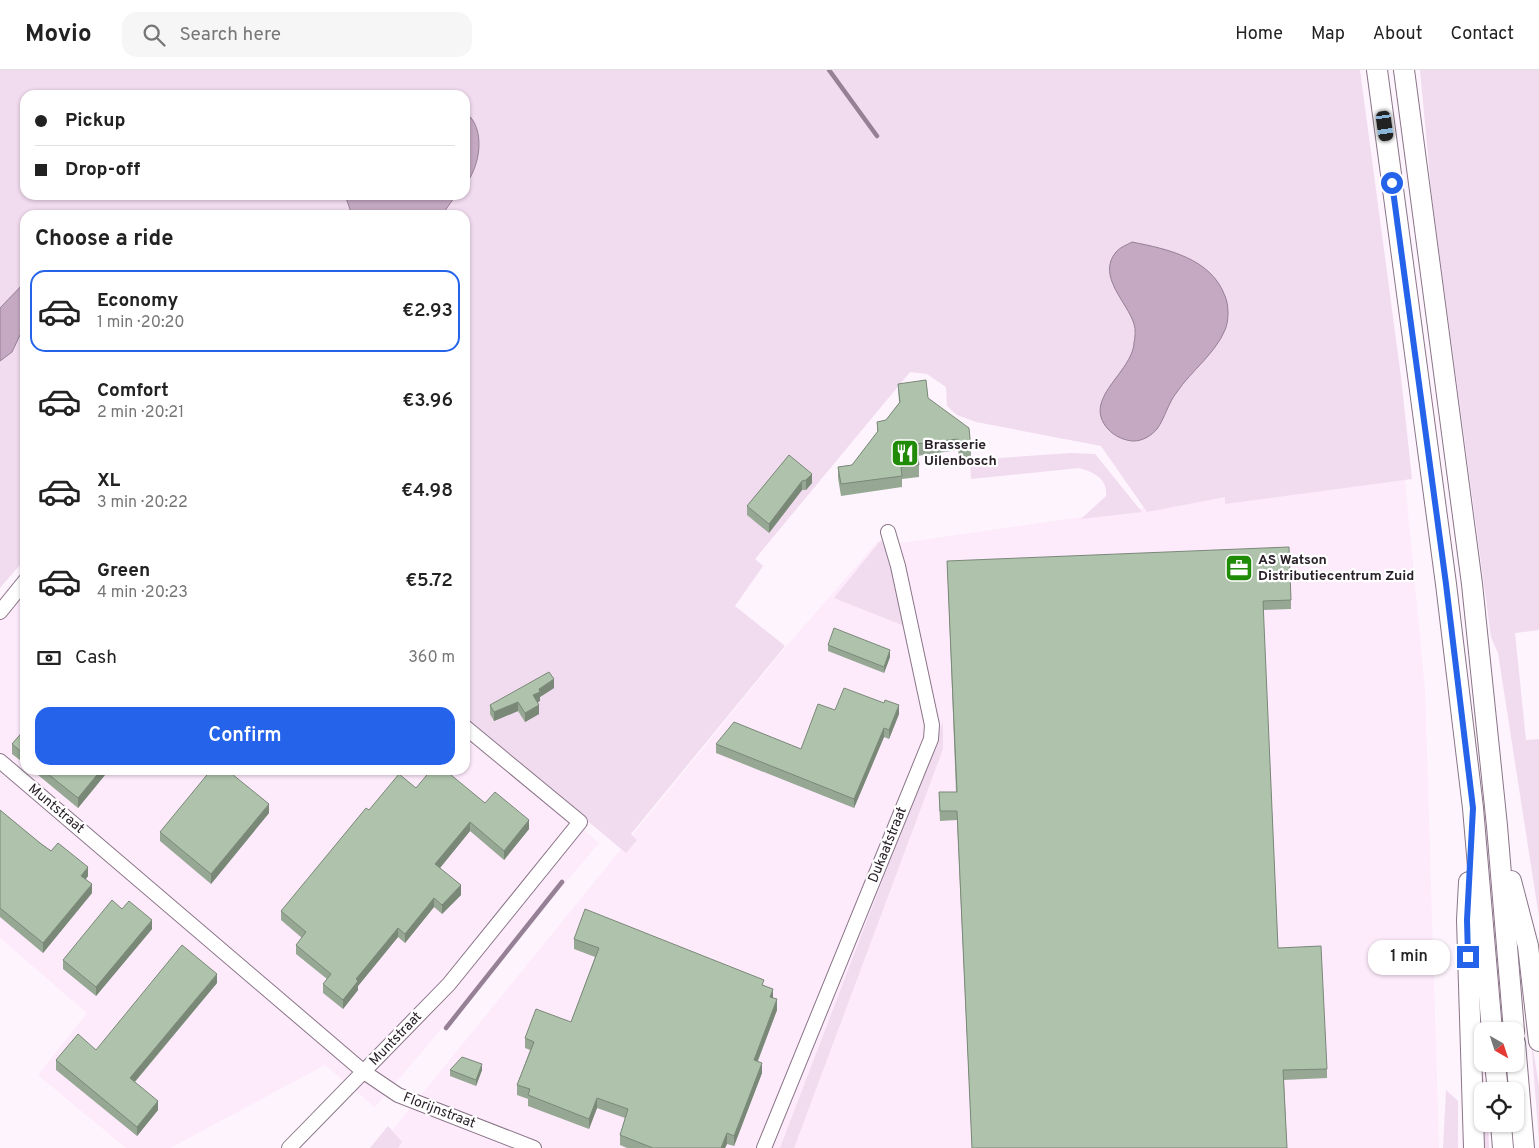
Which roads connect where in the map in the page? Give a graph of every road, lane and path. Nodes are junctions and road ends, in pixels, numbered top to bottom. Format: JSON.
{"nodes":[{"id":1,"x":1377,"y":70,"type":"edge"},
{"id":2,"x":1404,"y":70,"type":"edge"},
{"id":3,"x":888,"y":532,"type":"dead end"},
{"id":4,"x":20,"y":587,"type":"edge"},
{"id":5,"x":0,"y":612,"type":"edge"},
{"id":6,"x":470,"y":731,"type":"edge"},
{"id":7,"x":0,"y":761,"type":"edge"},
{"id":8,"x":1473,"y":808,"type":"junction"},
{"id":9,"x":1497,"y":826,"type":"junction"},
{"id":10,"x":1491,"y":1022,"type":"edge"},
{"id":11,"x":1513,"y":1022,"type":"edge"},
{"id":12,"x":1539,"y":1041,"type":"edge"},
{"id":13,"x":364,"y":1072,"type":"junction"},
{"id":14,"x":1517,"y":1072,"type":"edge"},
{"id":15,"x":1501,"y":1132,"type":"edge"},
{"id":16,"x":289,"y":1148,"type":"edge"},
{"id":17,"x":534,"y":1148,"type":"edge"},
{"id":18,"x":764,"y":1148,"type":"edge"},
{"id":19,"x":1474,"y":1148,"type":"edge"},
{"id":20,"x":1503,"y":1148,"type":"edge"},
{"id":21,"x":1524,"y":1148,"type":"edge"}],
"edges":[{"from":1,"to":8,"type":"highway"},
{"from":2,"to":9,"type":"highway"},
{"from":3,"to":18,"type":"street","name":"Dukaatstraat"},
{"from":4,"to":5,"type":"street"},
{"from":6,"to":13,"type":"street","name":"Muntstraat"},
{"from":7,"to":13,"type":"street","name":"Muntstraat"},
{"from":8,"to":10,"type":"highway"},
{"from":8,"to":19,"type":"highway"},
{"from":9,"to":11,"type":"highway"},
{"from":9,"to":12,"type":"highway"},
{"from":13,"to":16,"type":"street"},
{"from":13,"to":17,"type":"street","name":"Florijnstraat"},
{"from":14,"to":21,"type":"highway"},
{"from":15,"to":20,"type":"highway"}]}
